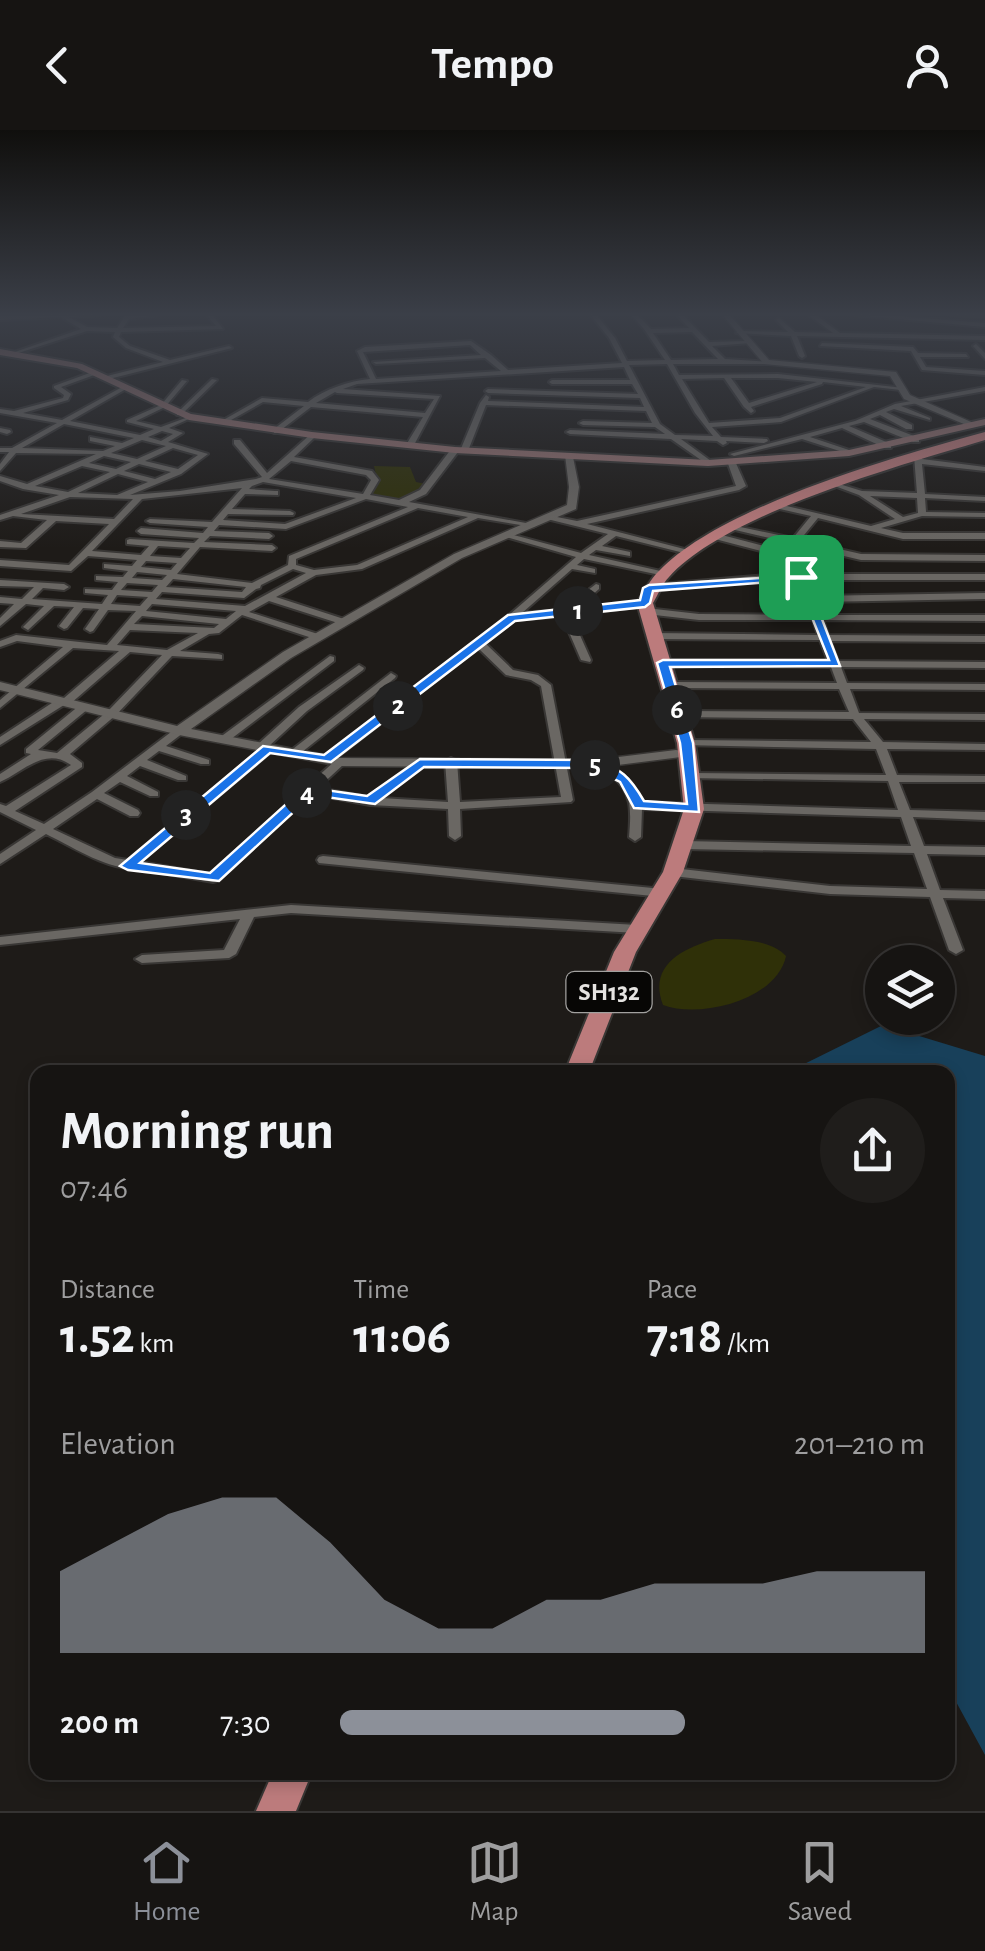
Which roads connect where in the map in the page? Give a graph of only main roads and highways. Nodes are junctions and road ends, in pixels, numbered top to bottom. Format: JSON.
{"nodes":[{"id":1,"x":131,"y":391,"type":"edge"},
{"id":2,"x":982,"y":429,"type":"edge"},
{"id":3,"x":919,"y":453,"type":"junction"},
{"id":4,"x":688,"y":551,"type":"junction"},
{"id":5,"x":648,"y":592,"type":"junction"},
{"id":6,"x":681,"y":748,"type":"junction"},
{"id":7,"x":686,"y":808,"type":"junction"},
{"id":8,"x":648,"y":907,"type":"junction"},
{"id":9,"x":579,"y":1065,"type":"edge"},
{"id":10,"x":289,"y":1780,"type":"edge"},
{"id":11,"x":276,"y":1811,"type":"edge"}],
"edges":[{"from":1,"to":3,"type":"main road"},
{"from":2,"to":3,"type":"main road"},
{"from":3,"to":4,"type":"main road"},
{"from":3,"to":4,"type":"main road"},
{"from":4,"to":5,"type":"main road"},
{"from":5,"to":6,"type":"main road"},
{"from":5,"to":6,"type":"main road","number":"SH132"},
{"from":6,"to":7,"type":"main road"},
{"from":6,"to":7,"type":"main road","number":"SH132"},
{"from":7,"to":8,"type":"main road"},
{"from":7,"to":8,"type":"main road","number":"SH132"},
{"from":8,"to":9,"type":"main road","number":"SH132"},
{"from":10,"to":11,"type":"main road"}]}
